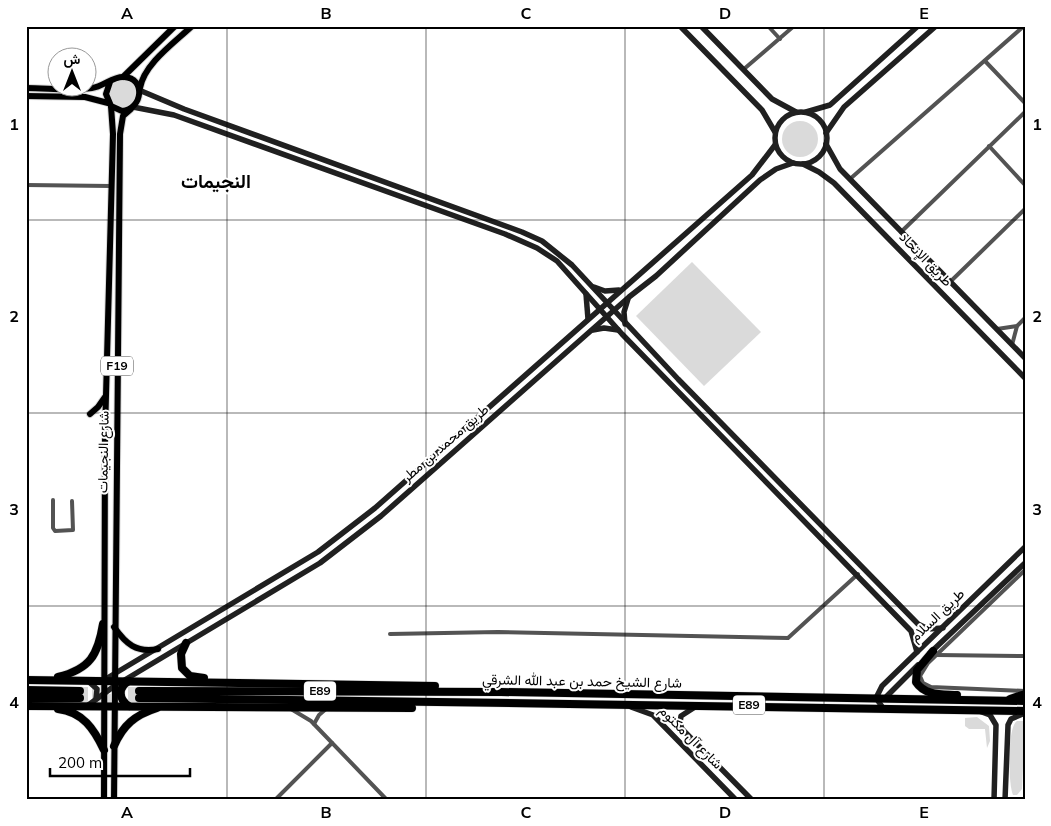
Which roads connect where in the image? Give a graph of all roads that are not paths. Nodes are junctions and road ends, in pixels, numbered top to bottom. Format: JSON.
{"nodes":[{"id":1,"x":175,"y":26,"type":"edge"},
{"id":2,"x":192,"y":26,"type":"edge"},
{"id":3,"x":680,"y":26,"type":"edge"},
{"id":4,"x":701,"y":26,"type":"edge"},
{"id":5,"x":768,"y":26,"type":"edge"},
{"id":6,"x":794,"y":26,"type":"edge"},
{"id":7,"x":918,"y":26,"type":"edge"},
{"id":8,"x":936,"y":26,"type":"edge"},
{"id":9,"x":1024,"y":26,"type":"edge"},
{"id":10,"x":780,"y":39,"type":"junction"},
{"id":11,"x":985,"y":60,"type":"junction"},
{"id":12,"x":744,"y":69,"type":"junction"},
{"id":13,"x":123,"y":77,"type":"junction"},
{"id":14,"x":110,"y":82,"type":"junction"},
{"id":15,"x":26,"y":88,"type":"edge"},
{"id":16,"x":139,"y":90,"type":"junction"},
{"id":17,"x":26,"y":96,"type":"edge"},
{"id":18,"x":1025,"y":103,"type":"edge"},
{"id":19,"x":109,"y":104,"type":"junction"},
{"id":20,"x":132,"y":108,"type":"junction"},
{"id":21,"x":796,"y":112,"type":"junction"},
{"id":22,"x":805,"y":112,"type":"junction"},
{"id":23,"x":1025,"y":112,"type":"edge"},
{"id":24,"x":775,"y":132,"type":"junction"},
{"id":25,"x":826,"y":133,"type":"junction"},
{"id":26,"x":826,"y":144,"type":"junction"},
{"id":27,"x":775,"y":145,"type":"junction"},
{"id":28,"x":989,"y":146,"type":"junction"},
{"id":29,"x":793,"y":163,"type":"junction"},
{"id":30,"x":803,"y":164,"type":"junction"},
{"id":31,"x":850,"y":179,"type":"junction"},
{"id":32,"x":26,"y":185,"type":"edge"},
{"id":33,"x":1025,"y":185,"type":"edge"},
{"id":34,"x":112,"y":186,"type":"junction"},
{"id":35,"x":1025,"y":209,"type":"edge"},
{"id":36,"x":901,"y":232,"type":"junction"},
{"id":37,"x":950,"y":282,"type":"junction"},
{"id":38,"x":592,"y":286,"type":"junction"},
{"id":39,"x":621,"y":290,"type":"junction"},
{"id":40,"x":585,"y":292,"type":"junction"},
{"id":41,"x":628,"y":298,"type":"junction"},
{"id":42,"x":607,"y":302,"type":"junction"},
{"id":43,"x":600,"y":309,"type":"junction"},
{"id":44,"x":614,"y":310,"type":"junction"},
{"id":45,"x":607,"y":317,"type":"junction"},
{"id":46,"x":1025,"y":318,"type":"edge"},
{"id":47,"x":588,"y":319,"type":"junction"},
{"id":48,"x":625,"y":324,"type":"junction"},
{"id":49,"x":1016,"y":326,"type":"junction"},
{"id":50,"x":997,"y":329,"type":"junction"},
{"id":51,"x":591,"y":330,"type":"junction"},
{"id":52,"x":618,"y":330,"type":"junction"},
{"id":53,"x":1012,"y":345,"type":"junction"},
{"id":54,"x":1025,"y":358,"type":"edge"},
{"id":55,"x":676,"y":377,"type":"junction"},
{"id":56,"x":1025,"y":378,"type":"edge"},
{"id":57,"x":667,"y":380,"type":"junction"},
{"id":58,"x":106,"y":393,"type":"junction"},
{"id":59,"x":90,"y":414,"type":"dead end"},
{"id":60,"x":755,"y":458,"type":"junction"},
{"id":61,"x":744,"y":459,"type":"junction"},
{"id":62,"x":53,"y":500,"type":"dead end"},
{"id":63,"x":72,"y":501,"type":"dead end"},
{"id":64,"x":812,"y":515,"type":"junction"},
{"id":65,"x":802,"y":518,"type":"junction"},
{"id":66,"x":1025,"y":547,"type":"edge"},
{"id":67,"x":1025,"y":564,"type":"edge"},
{"id":68,"x":1025,"y":570,"type":"edge"},
{"id":69,"x":858,"y":574,"type":"junction"},
{"id":70,"x":1009,"y":578,"type":"junction"},
{"id":71,"x":1010,"y":585,"type":"junction"},
{"id":72,"x":892,"y":597,"type":"junction"},
{"id":73,"x":884,"y":601,"type":"junction"},
{"id":74,"x":103,"y":624,"type":"junction"},
{"id":75,"x":114,"y":626,"type":"junction"},
{"id":76,"x":943,"y":628,"type":"junction"},
{"id":77,"x":390,"y":634,"type":"dead end"},
{"id":78,"x":186,"y":643,"type":"junction"},
{"id":79,"x":158,"y":649,"type":"junction"},
{"id":80,"x":918,"y":652,"type":"junction"},
{"id":81,"x":935,"y":653,"type":"junction"},
{"id":82,"x":1025,"y":656,"type":"edge"},
{"id":83,"x":26,"y":680,"type":"edge"},
{"id":84,"x":50,"y":680,"type":"junction"},
{"id":85,"x":86,"y":680,"type":"junction"},
{"id":86,"x":104,"y":681,"type":"junction"},
{"id":87,"x":113,"y":681,"type":"junction"},
{"id":88,"x":126,"y":681,"type":"junction"},
{"id":89,"x":228,"y":683,"type":"junction"},
{"id":90,"x":26,"y":690,"type":"edge"},
{"id":91,"x":501,"y":692,"type":"junction"},
{"id":92,"x":104,"y":693,"type":"junction"},
{"id":93,"x":1025,"y":695,"type":"edge"},
{"id":94,"x":866,"y":698,"type":"junction"},
{"id":95,"x":96,"y":699,"type":"junction"},
{"id":96,"x":978,"y":700,"type":"junction"},
{"id":97,"x":994,"y":701,"type":"junction"},
{"id":98,"x":27,"y":703,"type":"edge"},
{"id":99,"x":881,"y":703,"type":"junction"},
{"id":100,"x":622,"y":704,"type":"junction"},
{"id":101,"x":699,"y":704,"type":"junction"},
{"id":102,"x":474,"y":705,"type":"junction"},
{"id":103,"x":86,"y":706,"type":"junction"},
{"id":104,"x":104,"y":706,"type":"junction"},
{"id":105,"x":113,"y":706,"type":"junction"},
{"id":106,"x":129,"y":706,"type":"junction"},
{"id":107,"x":165,"y":706,"type":"junction"},
{"id":108,"x":793,"y":706,"type":"junction"},
{"id":109,"x":287,"y":708,"type":"junction"},
{"id":110,"x":327,"y":709,"type":"junction"},
{"id":111,"x":895,"y":709,"type":"junction"},
{"id":112,"x":976,"y":710,"type":"junction"},
{"id":113,"x":1025,"y":712,"type":"edge"},
{"id":114,"x":314,"y":724,"type":"junction"},
{"id":115,"x":693,"y":742,"type":"junction"},
{"id":116,"x":332,"y":743,"type":"junction"},
{"id":117,"x":114,"y":746,"type":"junction"},
{"id":118,"x":683,"y":746,"type":"junction"},
{"id":119,"x":104,"y":750,"type":"junction"},
{"id":120,"x":994,"y":772,"type":"junction"},
{"id":121,"x":1005,"y":772,"type":"junction"},
{"id":122,"x":104,"y":800,"type":"edge"},
{"id":123,"x":114,"y":800,"type":"edge"},
{"id":124,"x":275,"y":800,"type":"edge"},
{"id":125,"x":387,"y":800,"type":"edge"},
{"id":126,"x":736,"y":800,"type":"edge"},
{"id":127,"x":752,"y":800,"type":"edge"},
{"id":128,"x":994,"y":800,"type":"edge"},
{"id":129,"x":1005,"y":800,"type":"edge"}],
"edges":[{"from":1,"to":13,"type":"main road"},
{"from":2,"to":16,"type":"main road","number":"F19"},
{"from":3,"to":24,"type":"street"},
{"from":4,"to":12,"type":"street"},
{"from":5,"to":10,"type":"street"},
{"from":6,"to":10,"type":"street"},
{"from":7,"to":22,"type":"street"},
{"from":8,"to":25,"type":"street"},
{"from":9,"to":11,"type":"street"},
{"from":10,"to":12,"type":"street"},
{"from":11,"to":18,"type":"street"},
{"from":11,"to":31,"type":"street"},
{"from":12,"to":21,"type":"street"},
{"from":13,"to":14,"type":"main road"},
{"from":13,"to":16,"type":"main road"},
{"from":14,"to":15,"type":"main road"},
{"from":14,"to":19,"type":"main road","number":"F19"},
{"from":16,"to":20,"type":"main road","number":"F19"},
{"from":16,"to":38,"type":"street"},
{"from":17,"to":19,"type":"main road"},
{"from":19,"to":20,"type":"main road"},
{"from":19,"to":34,"type":"main road","name":"شارع النجيمات","number":"F19"},
{"from":20,"to":40,"type":"street"},
{"from":20,"to":75,"type":"main road","name":"شارع النجيمات","number":"F19"},
{"from":21,"to":22,"type":"street"},
{"from":21,"to":24,"type":"street"},
{"from":22,"to":25,"type":"street"},
{"from":23,"to":28,"type":"street"},
{"from":24,"to":27,"type":"street"},
{"from":25,"to":26,"type":"street"},
{"from":26,"to":30,"type":"street"},
{"from":26,"to":31,"type":"street","name":"طريق اﻹتحاد"},
{"from":27,"to":29,"type":"street"},
{"from":27,"to":39,"type":"street","name":"طريق محمد بن مطر"},
{"from":28,"to":33,"type":"street"},
{"from":28,"to":36,"type":"street"},
{"from":29,"to":30,"type":"street"},
{"from":29,"to":41,"type":"street","name":"طريق محمد بن مطر"},
{"from":30,"to":56,"type":"street","name":"طريق اﻹتحاد"},
{"from":31,"to":36,"type":"street","name":"طريق اﻹتحاد"},
{"from":32,"to":34,"type":"street"},
{"from":34,"to":58,"type":"main road","name":"شارع النجيمات","number":"F19"},
{"from":35,"to":37,"type":"street"},
{"from":36,"to":37,"type":"street","name":"طريق اﻹتحاد"},
{"from":37,"to":50,"type":"street","name":"طريق اﻹتحاد"},
{"from":38,"to":39,"type":"street"},
{"from":38,"to":42,"type":"street"},
{"from":39,"to":42,"type":"street","name":"طريق محمد بن مطر"},
{"from":40,"to":43,"type":"street"},
{"from":40,"to":47,"type":"street"},
{"from":41,"to":44,"type":"street","name":"طريق محمد بن مطر"},
{"from":41,"to":48,"type":"street"},
{"from":42,"to":43,"type":"street","name":"طريق محمد بن مطر"},
{"from":42,"to":44,"type":"street"},
{"from":43,"to":45,"type":"street"},
{"from":43,"to":47,"type":"street","name":"طريق محمد بن مطر"},
{"from":44,"to":45,"type":"street","name":"طريق محمد بن مطر"},
{"from":44,"to":48,"type":"street"},
{"from":45,"to":51,"type":"street","name":"طريق محمد بن مطر"},
{"from":45,"to":52,"type":"street"},
{"from":46,"to":49,"type":"street"},
{"from":47,"to":79,"type":"street","name":"طريق محمد بن مطر"},
{"from":48,"to":55,"type":"street"},
{"from":49,"to":50,"type":"street"},
{"from":49,"to":53,"type":"street"},
{"from":50,"to":53,"type":"street","name":"طريق اﻹتحاد"},
{"from":51,"to":52,"type":"street"},
{"from":51,"to":78,"type":"street","name":"طريق محمد بن مطر"},
{"from":52,"to":57,"type":"street"},
{"from":53,"to":54,"type":"street","name":"طريق اﻹتحاد"},
{"from":55,"to":57,"type":"street"},
{"from":55,"to":60,"type":"street"},
{"from":57,"to":61,"type":"street"},
{"from":58,"to":59,"type":"main road"},
{"from":58,"to":74,"type":"main road","name":"شارع النجيمات","number":"F19"},
{"from":60,"to":61,"type":"street"},
{"from":60,"to":64,"type":"street"},
{"from":61,"to":65,"type":"street"},
{"from":62,"to":63,"type":"street"},
{"from":64,"to":65,"type":"street"},
{"from":64,"to":72,"type":"street"},
{"from":65,"to":69,"type":"street"},
{"from":66,"to":76,"type":"street","name":"طريق السلام"},
{"from":67,"to":70,"type":"street","name":"طريق السلام"},
{"from":68,"to":71,"type":"street"},
{"from":69,"to":73,"type":"street"},
{"from":69,"to":77,"type":"street"},
{"from":70,"to":71,"type":"street"},
{"from":70,"to":81,"type":"street","name":"طريق السلام"},
{"from":71,"to":81,"type":"street"},
{"from":72,"to":73,"type":"street"},
{"from":72,"to":76,"type":"street"},
{"from":73,"to":80,"type":"street"},
{"from":74,"to":84,"type":"highway"},
{"from":74,"to":86,"type":"main road","name":"شارع النجيمات","number":"F19"},
{"from":75,"to":79,"type":"main road"},
{"from":75,"to":87,"type":"main road","name":"شارع النجيمات","number":"F19"},
{"from":76,"to":80,"type":"street","name":"طريق السلام"},
{"from":78,"to":88,"type":"street","name":"طريق محمد بن مطر"},
{"from":78,"to":89,"type":"highway"},
{"from":79,"to":87,"type":"street","name":"طريق محمد بن مطر"},
{"from":80,"to":99,"type":"street","name":"طريق السلام"},
{"from":81,"to":82,"type":"street"},
{"from":81,"to":93,"type":"street"},
{"from":81,"to":97,"type":"highway"},
{"from":81,"to":99,"type":"street","name":"طريق السلام"},
{"from":83,"to":84,"type":"highway"},
{"from":84,"to":85,"type":"highway"},
{"from":85,"to":86,"type":"highway"},
{"from":85,"to":95,"type":"street"},
{"from":86,"to":87,"type":"highway"},
{"from":86,"to":92,"type":"main road","name":"شارع النجيمات","number":"F19"},
{"from":87,"to":88,"type":"highway"},
{"from":87,"to":92,"type":"street","name":"طريق محمد بن مطر"},
{"from":87,"to":105,"type":"main road","name":"شارع النجيمات","number":"F19"},
{"from":88,"to":89,"type":"highway"},
{"from":88,"to":106,"type":"highway"},
{"from":89,"to":91,"type":"highway"},
{"from":90,"to":98,"type":"highway"},
{"from":91,"to":94,"type":"highway","name":"شارع الشيخ حمد بن عبد الله الشرقي","number":"E89"},
{"from":91,"to":102,"type":"highway","name":"شارع الشيخ حمد بن عبد الله الشرقي","number":"E89"},
{"from":92,"to":95,"type":"street","name":"طريق محمد بن مطر"},
{"from":92,"to":104,"type":"main road","name":"شارع النجيمات","number":"F19"},
{"from":93,"to":97,"type":"highway","name":"شارع الشيخ حمد بن عبد الله الشرقي","number":"E89"},
{"from":94,"to":99,"type":"highway","name":"شارع الشيخ حمد بن عبد الله الشرقي","number":"E89"},
{"from":94,"to":108,"type":"highway"},
{"from":95,"to":103,"type":"street","name":"طريق محمد بن مطر"},
{"from":96,"to":97,"type":"highway","name":"شارع الشيخ حمد بن عبد الله الشرقي","number":"E89"},
{"from":96,"to":99,"type":"highway","name":"شارع الشيخ حمد بن عبد الله الشرقي","number":"E89"},
{"from":96,"to":111,"type":"highway"},
{"from":98,"to":103,"type":"highway"},
{"from":98,"to":119,"type":"highway"},
{"from":99,"to":108,"type":"highway","name":"شارع الشيخ حمد بن عبد الله الشرقي","number":"E89"},
{"from":99,"to":111,"type":"highway","name":"شارع الشيخ حمد بن عبد الله الشرقي","number":"E89"},
{"from":100,"to":101,"type":"highway","name":"شارع الشيخ حمد بن عبد الله الشرقي","number":"E89"},
{"from":100,"to":102,"type":"highway","name":"شارع الشيخ حمد بن عبد الله الشرقي","number":"E89"},
{"from":100,"to":118,"type":"street","name":"شارع آل مكتوم"},
{"from":101,"to":108,"type":"highway","name":"شارع الشيخ حمد بن عبد الله الشرقي","number":"E89"},
{"from":101,"to":115,"type":"street","name":"شارع آل مكتوم"},
{"from":102,"to":110,"type":"highway"},
{"from":103,"to":104,"type":"highway"},
{"from":104,"to":105,"type":"highway"},
{"from":104,"to":119,"type":"main road","name":"شارع النجيمات","number":"F19"},
{"from":105,"to":106,"type":"highway"},
{"from":105,"to":117,"type":"main road","name":"شارع النجيمات","number":"F19"},
{"from":106,"to":107,"type":"highway"},
{"from":107,"to":109,"type":"highway"},
{"from":107,"to":117,"type":"highway"},
{"from":109,"to":110,"type":"highway"},
{"from":109,"to":114,"type":"street"},
{"from":110,"to":114,"type":"street"},
{"from":111,"to":112,"type":"highway","name":"شارع الشيخ حمد بن عبد الله الشرقي","number":"E89"},
{"from":112,"to":113,"type":"highway","name":"شارع الشيخ حمد بن عبد الله الشرقي","number":"E89"},
{"from":112,"to":120,"type":"street"},
{"from":113,"to":121,"type":"street"},
{"from":114,"to":116,"type":"street"},
{"from":115,"to":118,"type":"street"},
{"from":115,"to":127,"type":"street","name":"شارع آل مكتوم"},
{"from":116,"to":124,"type":"street"},
{"from":116,"to":125,"type":"street"},
{"from":117,"to":123,"type":"main road","name":"شارع النجيمات","number":"F19"},
{"from":118,"to":126,"type":"street","name":"شارع آل مكتوم"},
{"from":119,"to":122,"type":"main road","name":"شارع النجيمات","number":"F19"},
{"from":120,"to":121,"type":"street"},
{"from":120,"to":128,"type":"street"},
{"from":121,"to":129,"type":"street"}]}
